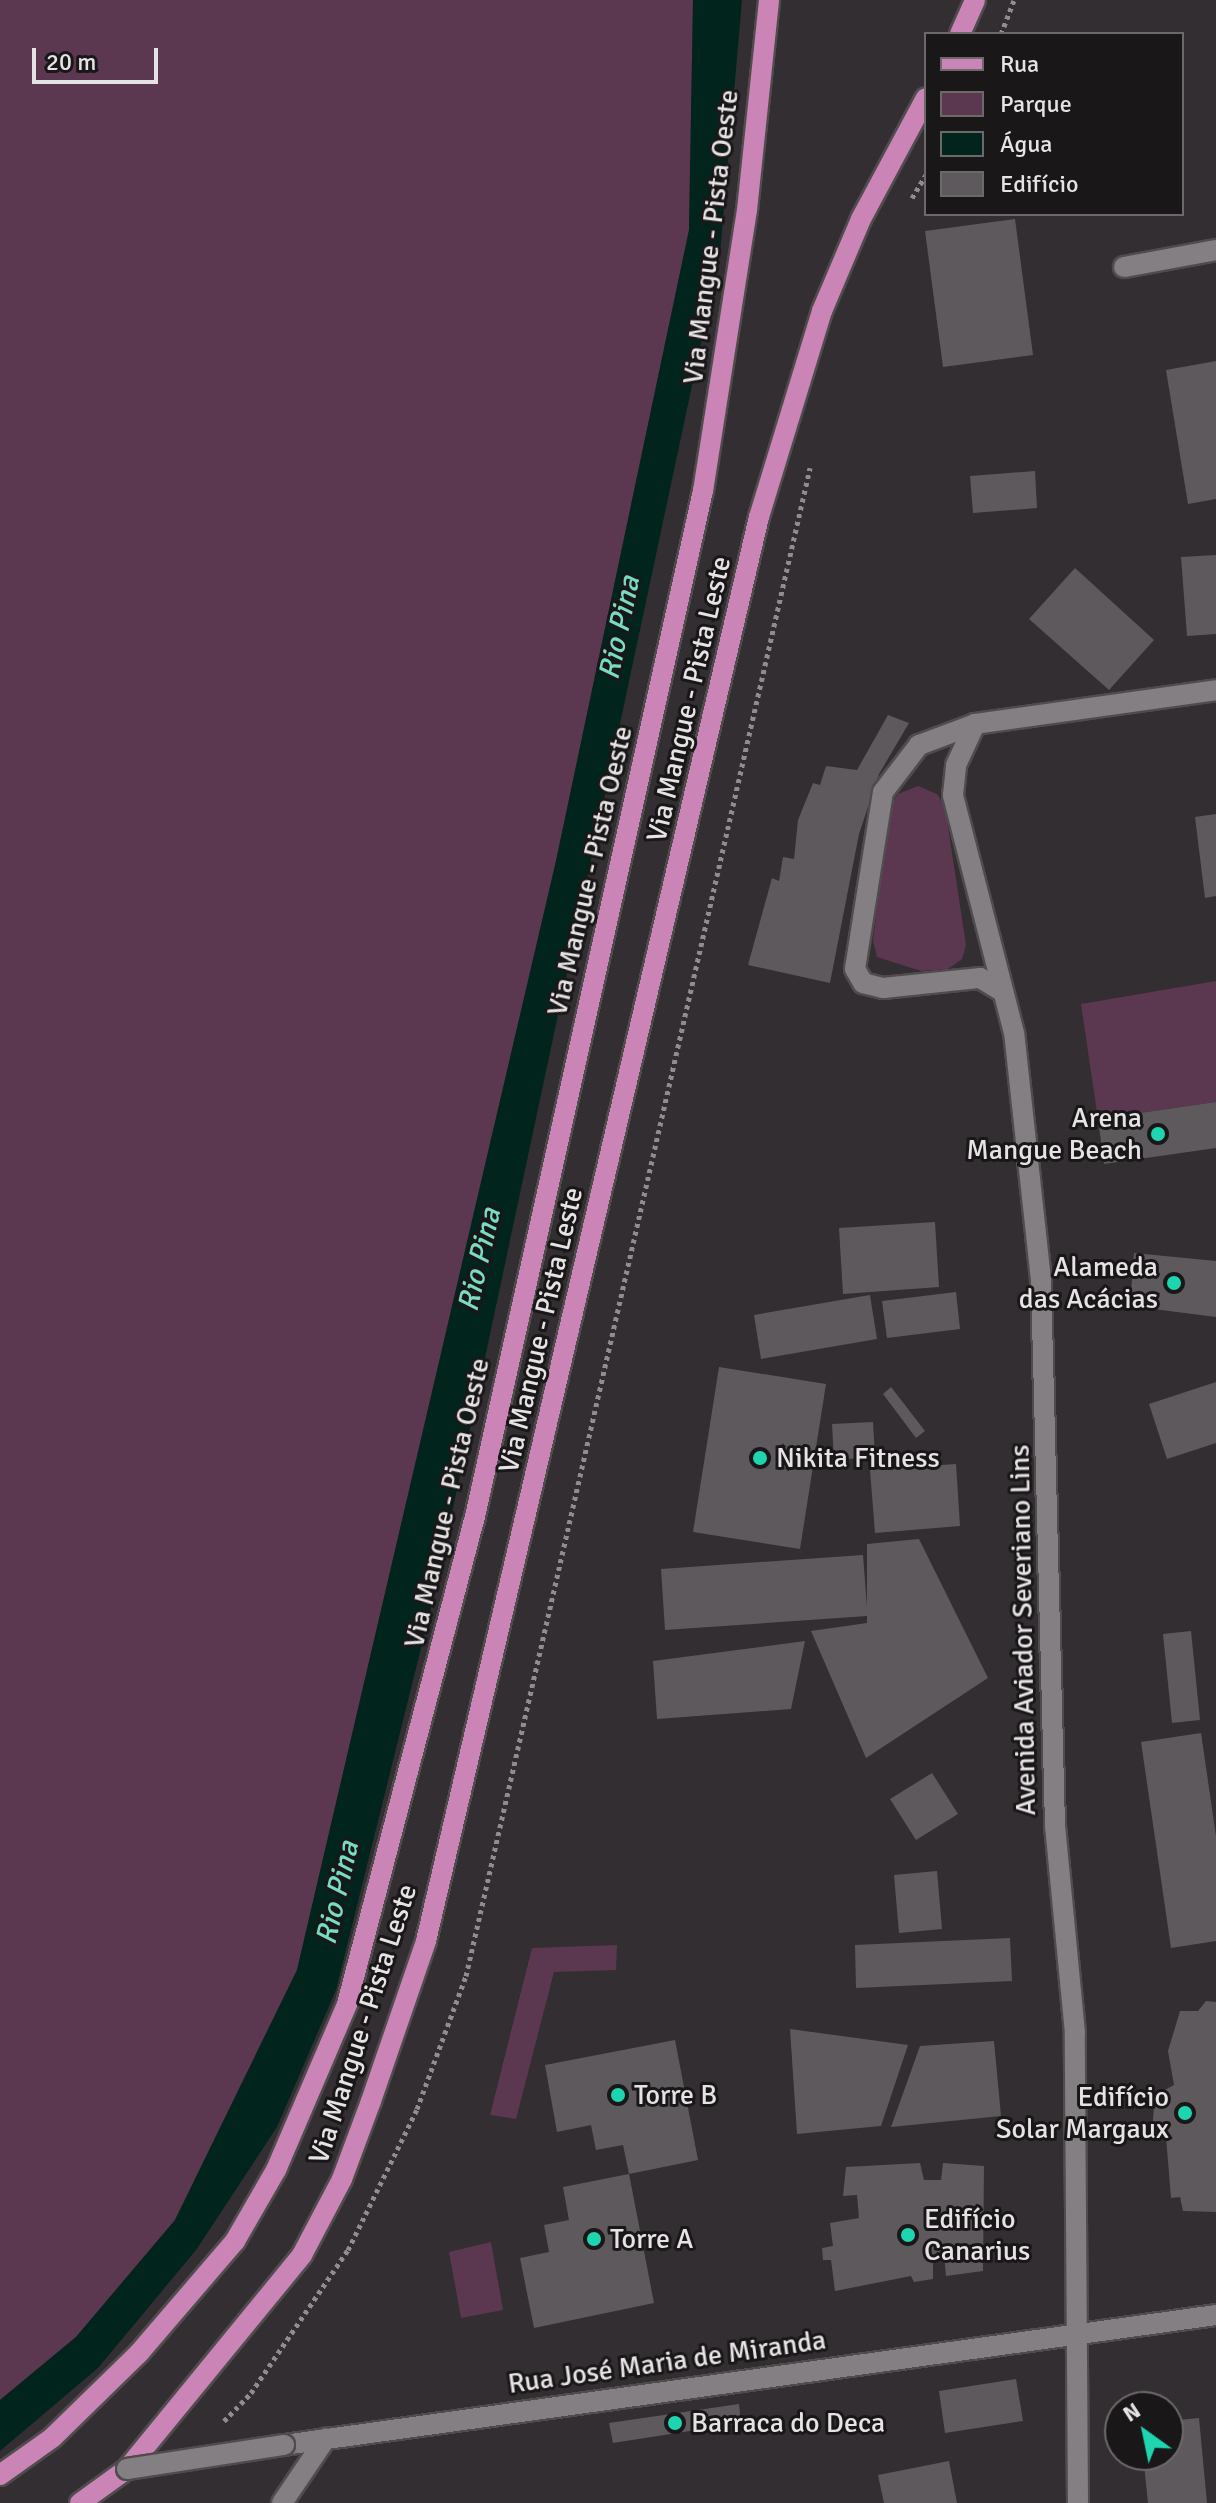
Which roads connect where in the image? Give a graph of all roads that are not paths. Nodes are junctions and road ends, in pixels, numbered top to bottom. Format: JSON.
{"nodes":[{"id":1,"x":769,"y":0,"type":"edge"},
{"id":2,"x":975,"y":0,"type":"edge"},
{"id":3,"x":961,"y":32,"type":"edge"},
{"id":4,"x":924,"y":102,"type":"edge"},
{"id":5,"x":1216,"y":250,"type":"edge"},
{"id":6,"x":1124,"y":267,"type":"dead end"},
{"id":7,"x":1216,"y":690,"type":"edge"},
{"id":8,"x":975,"y":724,"type":"junction"},
{"id":9,"x":1002,"y":991,"type":"junction"},
{"id":10,"x":1216,"y":2315,"type":"edge"},
{"id":11,"x":1073,"y":2331,"type":"junction"},
{"id":12,"x":326,"y":2438,"type":"junction"},
{"id":13,"x":127,"y":2469,"type":"junction"},
{"id":14,"x":0,"y":2475,"type":"edge"},
{"id":15,"x":80,"y":2503,"type":"edge"},
{"id":16,"x":282,"y":2503,"type":"edge"},
{"id":17,"x":1078,"y":2503,"type":"edge"}],
"edges":[{"from":1,"to":14,"type":"main road","name":"Via Mangue - Pista Oeste"},
{"from":2,"to":3,"type":"main road"},
{"from":4,"to":13,"type":"main road","name":"Via Mangue - Pista Leste"},
{"from":5,"to":6,"type":"street"},
{"from":7,"to":8,"type":"street"},
{"from":8,"to":9,"type":"street","name":"Avenida Aviador Severiano Lins"},
{"from":8,"to":9,"type":"street"},
{"from":9,"to":11,"type":"street","name":"Avenida Aviador Severiano Lins"},
{"from":10,"to":11,"type":"street","name":"Rua José Maria de Miranda"},
{"from":11,"to":12,"type":"street","name":"Rua José Maria de Miranda"},
{"from":11,"to":17,"type":"street","name":"Avenida Aviador Severiano Lins"},
{"from":12,"to":13,"type":"street","name":"Rua José Maria de Miranda","bridge":true},
{"from":12,"to":16,"type":"street"},
{"from":13,"to":15,"type":"main road","name":"Via Mangue - Pista Leste"}]}
